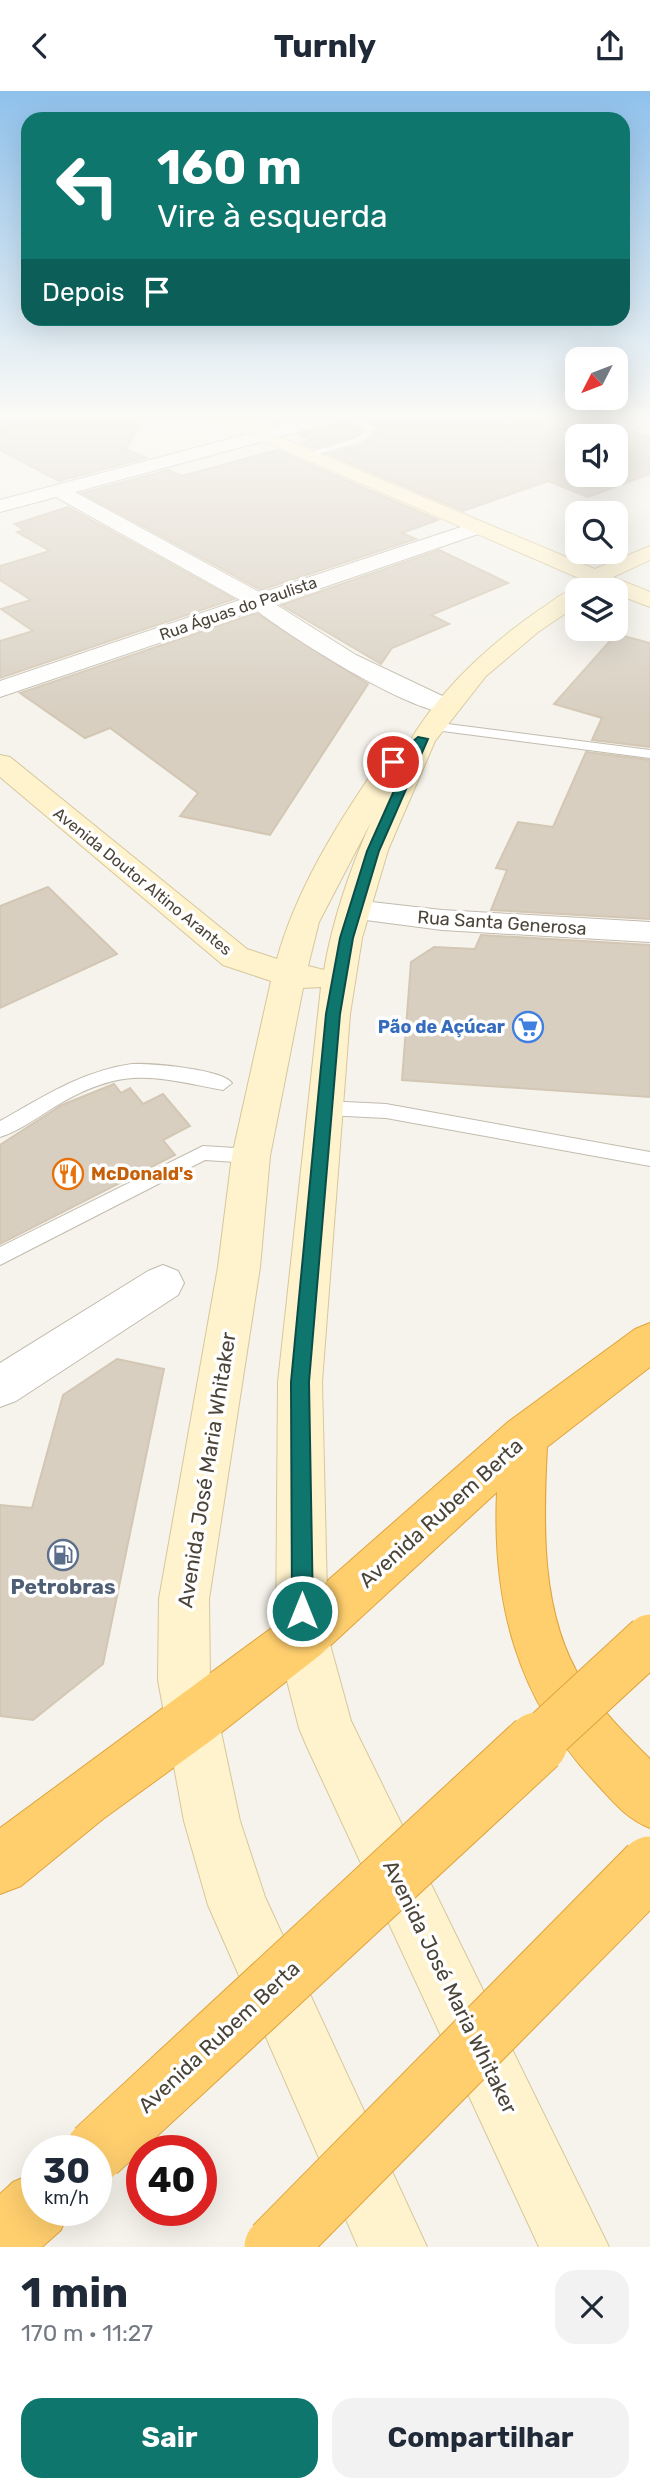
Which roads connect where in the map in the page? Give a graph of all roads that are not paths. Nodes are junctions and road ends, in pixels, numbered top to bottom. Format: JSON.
{"nodes":[{"id":1,"x":102,"y":515,"type":"edge"},
{"id":2,"x":445,"y":515,"type":"edge"},
{"id":3,"x":477,"y":528,"type":"junction"},
{"id":4,"x":650,"y":534,"type":"edge"},
{"id":5,"x":650,"y":552,"type":"edge"},
{"id":6,"x":578,"y":578,"type":"edge"},
{"id":7,"x":591,"y":578,"type":"edge"},
{"id":8,"x":599,"y":578,"type":"edge"},
{"id":9,"x":628,"y":594,"type":"edge"},
{"id":10,"x":650,"y":600,"type":"edge"},
{"id":11,"x":258,"y":601,"type":"junction"},
{"id":12,"x":565,"y":603,"type":"edge"},
{"id":13,"x":0,"y":689,"type":"edge"},
{"id":14,"x":433,"y":724,"type":"junction"},
{"id":15,"x":650,"y":754,"type":"edge"},
{"id":16,"x":0,"y":763,"type":"edge"},
{"id":17,"x":354,"y":910,"type":"junction"},
{"id":18,"x":650,"y":932,"type":"edge"},
{"id":19,"x":289,"y":975,"type":"junction"},
{"id":20,"x":339,"y":981,"type":"junction"},
{"id":21,"x":223,"y":1083,"type":"dead end"},
{"id":22,"x":325,"y":1108,"type":"junction"},
{"id":23,"x":0,"y":1131,"type":"edge"},
{"id":24,"x":251,"y":1156,"type":"junction"},
{"id":25,"x":650,"y":1159,"type":"edge"},
{"id":26,"x":0,"y":1257,"type":"edge"},
{"id":27,"x":163,"y":1283,"type":"dead end"},
{"id":28,"x":650,"y":1342,"type":"edge"},
{"id":29,"x":0,"y":1387,"type":"edge"},
{"id":30,"x":524,"y":1437,"type":"junction"},
{"id":31,"x":302,"y":1637,"type":"junction"},
{"id":32,"x":650,"y":1639,"type":"edge"},
{"id":33,"x":194,"y":1720,"type":"junction"},
{"id":34,"x":650,"y":1800,"type":"edge"},
{"id":35,"x":0,"y":1865,"type":"edge"},
{"id":36,"x":650,"y":1867,"type":"edge"},
{"id":37,"x":112,"y":2136,"type":"edge"},
{"id":38,"x":21,"y":2220,"type":"edge"},
{"id":39,"x":0,"y":2239,"type":"edge"},
{"id":40,"x":275,"y":2247,"type":"edge"},
{"id":41,"x":393,"y":2247,"type":"edge"},
{"id":42,"x":575,"y":2247,"type":"edge"}],
"edges":[{"from":1,"to":11,"type":"street"},
{"from":2,"to":3,"type":"street"},
{"from":3,"to":6,"type":"street"},
{"from":3,"to":11,"type":"street","name":"Rua Águas do Paulista"},
{"from":4,"to":7,"type":"street"},
{"from":5,"to":8,"type":"street"},
{"from":9,"to":10,"type":"street"},
{"from":11,"to":13,"type":"street","name":"Rua Águas do Paulista"},
{"from":11,"to":14,"type":"street"},
{"from":12,"to":14,"type":"street","name":"Avenida José Maria Whitaker"},
{"from":14,"to":15,"type":"lane"},
{"from":14,"to":17,"type":"street","name":"Avenida José Maria Whitaker"},
{"from":14,"to":19,"type":"street","name":"Avenida José Maria Whitaker"},
{"from":16,"to":19,"type":"street","name":"Avenida Doutor Altino Arantes"},
{"from":17,"to":18,"type":"street","name":"Rua Santa Generosa"},
{"from":17,"to":20,"type":"street","name":"Avenida José Maria Whitaker"},
{"from":19,"to":20,"type":"street","name":"Avenida Doutor Altino Arantes"},
{"from":19,"to":24,"type":"street","name":"Avenida José Maria Whitaker"},
{"from":20,"to":22,"type":"street","name":"Avenida José Maria Whitaker"},
{"from":21,"to":23,"type":"lane"},
{"from":22,"to":25,"type":"lane"},
{"from":22,"to":31,"type":"street","name":"Avenida José Maria Whitaker"},
{"from":24,"to":26,"type":"lane"},
{"from":24,"to":33,"type":"street","name":"Avenida José Maria Whitaker"},
{"from":27,"to":29,"type":"street"},
{"from":28,"to":30,"type":"highway","name":"Avenida Rubem Berta"},
{"from":30,"to":31,"type":"highway","name":"Avenida Rubem Berta"},
{"from":30,"to":34,"type":"highway"},
{"from":31,"to":33,"type":"highway","name":"Avenida Rubem Berta"},
{"from":31,"to":42,"type":"street","name":"Avenida José Maria Whitaker"},
{"from":32,"to":37,"type":"highway","name":"Avenida Rubem Berta","bridge":true},
{"from":33,"to":35,"type":"highway","name":"Avenida Rubem Berta"},
{"from":33,"to":41,"type":"street","name":"Avenida José Maria Whitaker"},
{"from":36,"to":40,"type":"highway","bridge":true},
{"from":38,"to":39,"type":"highway"}]}
